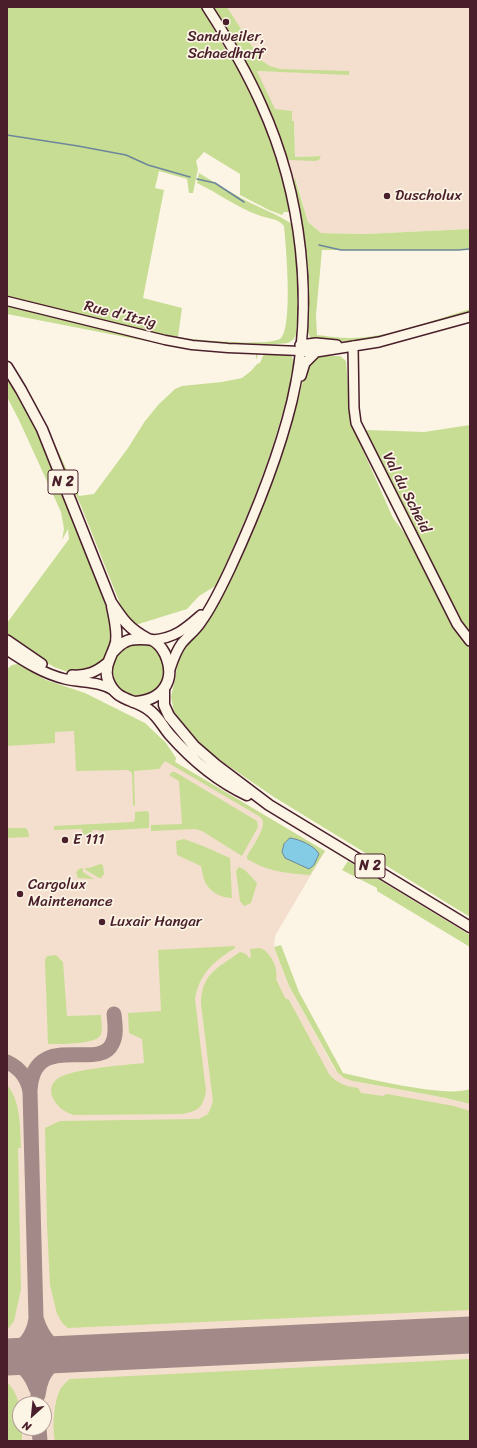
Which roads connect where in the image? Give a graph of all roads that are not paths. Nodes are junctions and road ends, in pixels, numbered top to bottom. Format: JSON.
{"nodes":[{"id":1,"x":207,"y":7,"type":"edge"},
{"id":2,"x":7,"y":302,"type":"edge"},
{"id":3,"x":470,"y":317,"type":"edge"},
{"id":4,"x":301,"y":332,"type":"junction"},
{"id":5,"x":353,"y":346,"type":"junction"},
{"id":6,"x":228,"y":348,"type":"junction"},
{"id":7,"x":300,"y":348,"type":"junction"},
{"id":8,"x":316,"y":348,"type":"junction"},
{"id":9,"x":282,"y":350,"type":"junction"},
{"id":10,"x":298,"y":364,"type":"junction"},
{"id":11,"x":7,"y":367,"type":"edge"},
{"id":12,"x":292,"y":399,"type":"junction"},
{"id":13,"x":111,"y":602,"type":"junction"},
{"id":14,"x":210,"y":607,"type":"junction"},
{"id":15,"x":7,"y":640,"type":"edge"},
{"id":16,"x":150,"y":640,"type":"junction"},
{"id":17,"x":470,"y":641,"type":"edge"},
{"id":18,"x":10,"y":652,"type":"edge"},
{"id":19,"x":112,"y":652,"type":"junction"},
{"id":20,"x":108,"y":663,"type":"junction"},
{"id":21,"x":170,"y":669,"type":"junction"},
{"id":22,"x":59,"y":672,"type":"junction"},
{"id":23,"x":164,"y":688,"type":"junction"},
{"id":24,"x":113,"y":690,"type":"junction"},
{"id":25,"x":131,"y":702,"type":"junction"},
{"id":26,"x":269,"y":806,"type":"junction"},
{"id":27,"x":470,"y":927,"type":"edge"}],
"edges":[{"from":1,"to":4,"type":"main road"},
{"from":2,"to":6,"type":"street","name":"Rue d'Itzig"},
{"from":3,"to":5,"type":"main road"},
{"from":4,"to":7,"type":"main road"},
{"from":4,"to":8,"type":"main road"},
{"from":5,"to":8,"type":"main road"},
{"from":5,"to":17,"type":"main road","name":"Val du Scheid"},
{"from":6,"to":7,"type":"street","name":"Rue d'Itzig"},
{"from":6,"to":9,"type":"street","name":"Rue d'Itzig"},
{"from":7,"to":8,"type":"main road"},
{"from":7,"to":9,"type":"street","name":"Rue d'Itzig"},
{"from":7,"to":10,"type":"main road"},
{"from":8,"to":12,"type":"main road"},
{"from":9,"to":10,"type":"street"},
{"from":10,"to":12,"type":"main road"},
{"from":11,"to":13,"type":"main road","number":"N 2"},
{"from":12,"to":14,"type":"main road"},
{"from":13,"to":16,"type":"main road","number":"N 2"},
{"from":13,"to":19,"type":"main road","number":"N 2"},
{"from":14,"to":16,"type":"main road"},
{"from":14,"to":21,"type":"main road"},
{"from":15,"to":22,"type":"main road"},
{"from":16,"to":19,"type":"main road"},
{"from":16,"to":21,"type":"main road"},
{"from":18,"to":22,"type":"main road"},
{"from":18,"to":24,"type":"main road"},
{"from":19,"to":20,"type":"main road"},
{"from":20,"to":22,"type":"main road"},
{"from":20,"to":24,"type":"main road"},
{"from":21,"to":23,"type":"main road"},
{"from":23,"to":25,"type":"main road"},
{"from":23,"to":26,"type":"main road","number":"N 2"},
{"from":24,"to":25,"type":"main road"},
{"from":25,"to":26,"type":"main road","number":"N 2"},
{"from":26,"to":27,"type":"main road","number":"N 2"}]}
